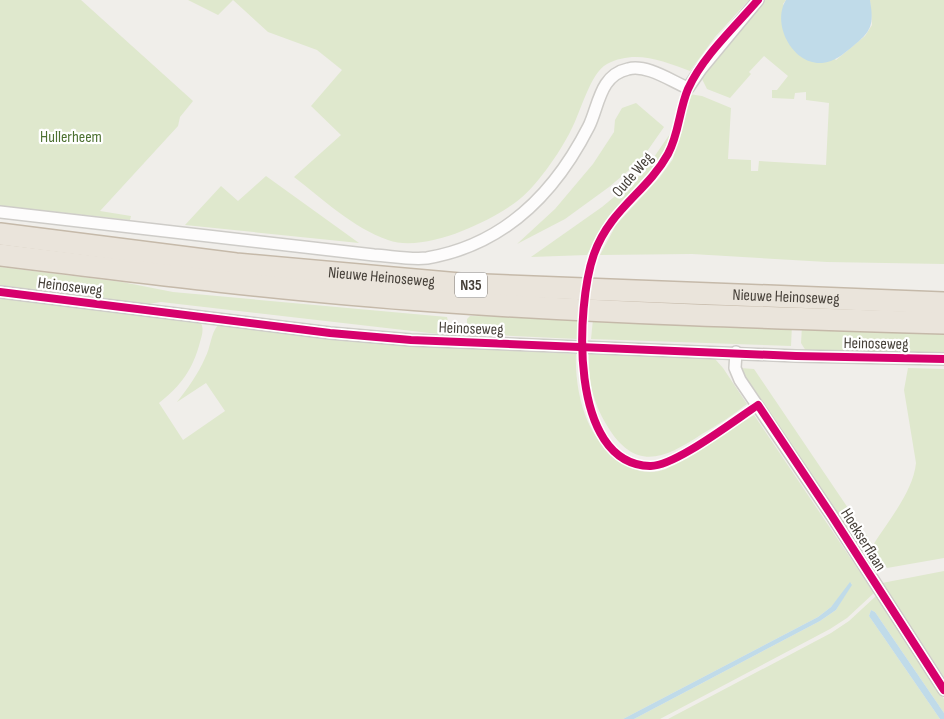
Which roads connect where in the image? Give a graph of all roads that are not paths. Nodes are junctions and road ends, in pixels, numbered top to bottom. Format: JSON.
{"nodes":[{"id":1,"x":758,"y":0,"type":"edge"},
{"id":2,"x":0,"y":212,"type":"edge"},
{"id":3,"x":0,"y":234,"type":"edge"},
{"id":4,"x":0,"y":255,"type":"edge"},
{"id":5,"x":0,"y":292,"type":"edge"},
{"id":6,"x":944,"y":303,"type":"edge"},
{"id":7,"x":944,"y":323,"type":"edge"},
{"id":8,"x":736,"y":352,"type":"junction"},
{"id":9,"x":944,"y":359,"type":"edge"},
{"id":10,"x":944,"y":690,"type":"edge"}],
"edges":[{"from":1,"to":2,"type":"street"},
{"from":3,"to":6,"type":"highway","name":"Nieuwe Heinoseweg","number":"N35"},
{"from":4,"to":7,"type":"highway","name":"Nieuwe Heinoseweg","number":"N35"},
{"from":5,"to":8,"type":"street","name":"Heinoseweg"},
{"from":8,"to":9,"type":"street","name":"Heinoseweg"},
{"from":8,"to":10,"type":"street","name":"Hoekserflaan"}]}
